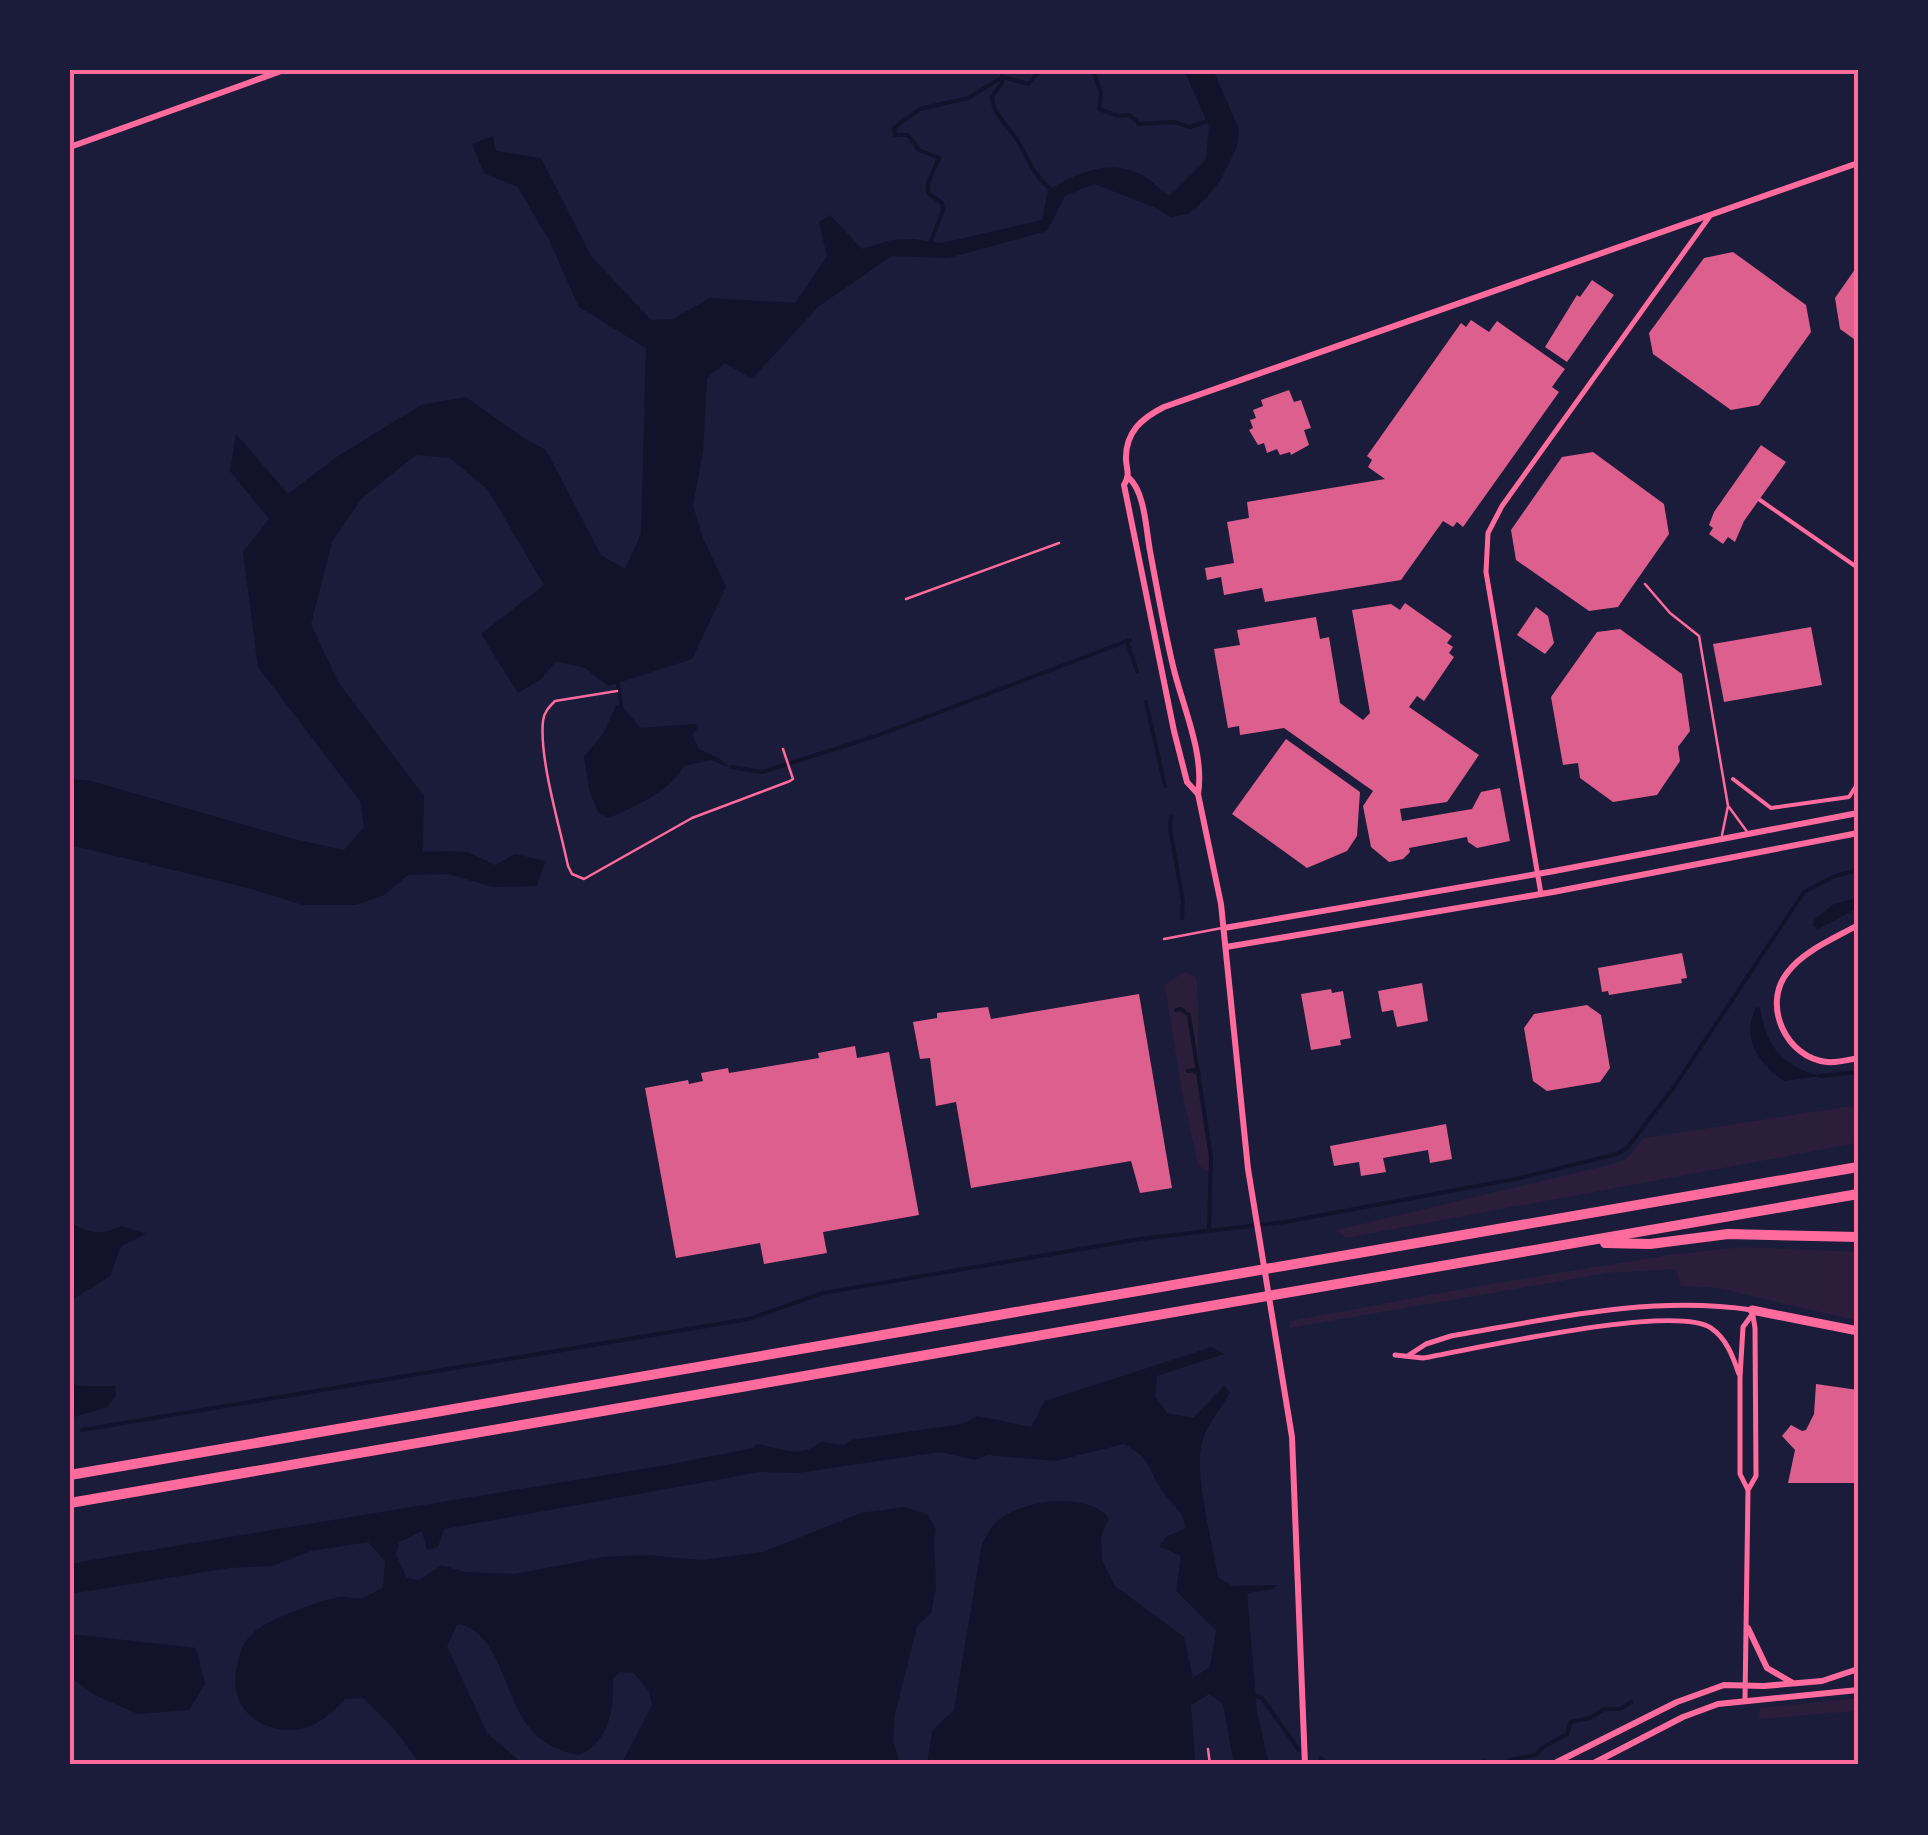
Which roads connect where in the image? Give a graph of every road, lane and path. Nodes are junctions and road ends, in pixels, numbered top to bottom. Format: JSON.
{"nodes":[{"id":1,"x":284,"y":70,"type":"edge"},
{"id":2,"x":70,"y":147,"type":"edge"},
{"id":3,"x":1858,"y":163,"type":"edge"},
{"id":4,"x":1710,"y":216,"type":"junction"},
{"id":5,"x":1128,"y":478,"type":"junction"},
{"id":6,"x":1760,"y":500,"type":"dead end"},
{"id":7,"x":1059,"y":543,"type":"dead end"},
{"id":8,"x":1858,"y":568,"type":"edge"},
{"id":9,"x":1646,"y":584,"type":"dead end"},
{"id":10,"x":906,"y":599,"type":"dead end"},
{"id":11,"x":1174,"y":670,"type":"junction"},
{"id":12,"x":1162,"y":675,"type":"junction"},
{"id":13,"x":617,"y":692,"type":"dead end"},
{"id":14,"x":783,"y":749,"type":"dead end"},
{"id":15,"x":1733,"y":779,"type":"dead end"},
{"id":16,"x":1858,"y":783,"type":"edge"},
{"id":17,"x":1198,"y":794,"type":"junction"},
{"id":18,"x":1728,"y":806,"type":"junction"},
{"id":19,"x":1858,"y":813,"type":"edge"},
{"id":20,"x":1858,"y":833,"type":"edge"},
{"id":21,"x":1751,"y":835,"type":"junction"},
{"id":22,"x":1719,"y":840,"type":"junction"},
{"id":23,"x":1538,"y":874,"type":"junction"},
{"id":24,"x":1541,"y":894,"type":"junction"},
{"id":25,"x":1858,"y":924,"type":"edge"},
{"id":26,"x":1224,"y":928,"type":"junction"},
{"id":27,"x":1164,"y":938,"type":"dead end"},
{"id":28,"x":1226,"y":947,"type":"junction"},
{"id":29,"x":1858,"y":1058,"type":"edge"},
{"id":30,"x":1858,"y":1167,"type":"edge"},
{"id":31,"x":1858,"y":1194,"type":"edge"},
{"id":32,"x":1858,"y":1237,"type":"edge"},
{"id":33,"x":1579,"y":1242,"type":"junction"},
{"id":34,"x":1751,"y":1313,"type":"junction"},
{"id":35,"x":1858,"y":1332,"type":"edge"},
{"id":36,"x":1395,"y":1355,"type":"dead end"},
{"id":37,"x":1409,"y":1355,"type":"junction"},
{"id":38,"x":1740,"y":1376,"type":"junction"},
{"id":39,"x":70,"y":1475,"type":"edge"},
{"id":40,"x":1748,"y":1490,"type":"junction"},
{"id":41,"x":70,"y":1503,"type":"edge"},
{"id":42,"x":1748,"y":1628,"type":"junction"},
{"id":43,"x":1858,"y":1669,"type":"edge"},
{"id":44,"x":1745,"y":1683,"type":"junction"},
{"id":45,"x":1794,"y":1684,"type":"junction"},
{"id":46,"x":1858,"y":1690,"type":"edge"},
{"id":47,"x":1745,"y":1703,"type":"junction"},
{"id":48,"x":1208,"y":1748,"type":"dead end"},
{"id":49,"x":1210,"y":1765,"type":"edge"},
{"id":50,"x":1305,"y":1765,"type":"edge"},
{"id":51,"x":1551,"y":1765,"type":"edge"},
{"id":52,"x":1590,"y":1765,"type":"edge"}],
"edges":[{"from":1,"to":2,"type":"street"},
{"from":3,"to":4,"type":"street"},
{"from":4,"to":5,"type":"street"},
{"from":4,"to":23,"type":"street"},
{"from":5,"to":11,"type":"street"},
{"from":5,"to":12,"type":"street"},
{"from":6,"to":8,"type":"street"},
{"from":7,"to":10,"type":"lane"},
{"from":9,"to":18,"type":"lane"},
{"from":11,"to":12,"type":"street"},
{"from":11,"to":17,"type":"street"},
{"from":12,"to":17,"type":"street"},
{"from":13,"to":14,"type":"path"},
{"from":15,"to":16,"type":"street"},
{"from":17,"to":26,"type":"street"},
{"from":18,"to":21,"type":"lane"},
{"from":18,"to":22,"type":"lane"},
{"from":19,"to":21,"type":"street"},
{"from":20,"to":24,"type":"street"},
{"from":21,"to":22,"type":"street"},
{"from":22,"to":23,"type":"street"},
{"from":23,"to":24,"type":"street"},
{"from":23,"to":26,"type":"street"},
{"from":24,"to":28,"type":"street"},
{"from":25,"to":29,"type":"street"},
{"from":26,"to":27,"type":"lane"},
{"from":26,"to":28,"type":"street"},
{"from":28,"to":50,"type":"street"},
{"from":30,"to":39,"type":"highway"},
{"from":31,"to":33,"type":"highway"},
{"from":32,"to":33,"type":"highway"},
{"from":33,"to":41,"type":"highway"},
{"from":34,"to":35,"type":"main road"},
{"from":34,"to":37,"type":"street"},
{"from":34,"to":38,"type":"street"},
{"from":34,"to":40,"type":"street"},
{"from":36,"to":37,"type":"street"},
{"from":37,"to":38,"type":"street"},
{"from":38,"to":40,"type":"street"},
{"from":40,"to":42,"type":"street"},
{"from":42,"to":44,"type":"street"},
{"from":42,"to":45,"type":"street"},
{"from":43,"to":45,"type":"street"},
{"from":44,"to":45,"type":"street"},
{"from":44,"to":47,"type":"street"},
{"from":44,"to":51,"type":"street"},
{"from":46,"to":47,"type":"street"},
{"from":47,"to":52,"type":"street"},
{"from":48,"to":49,"type":"path"}]}
